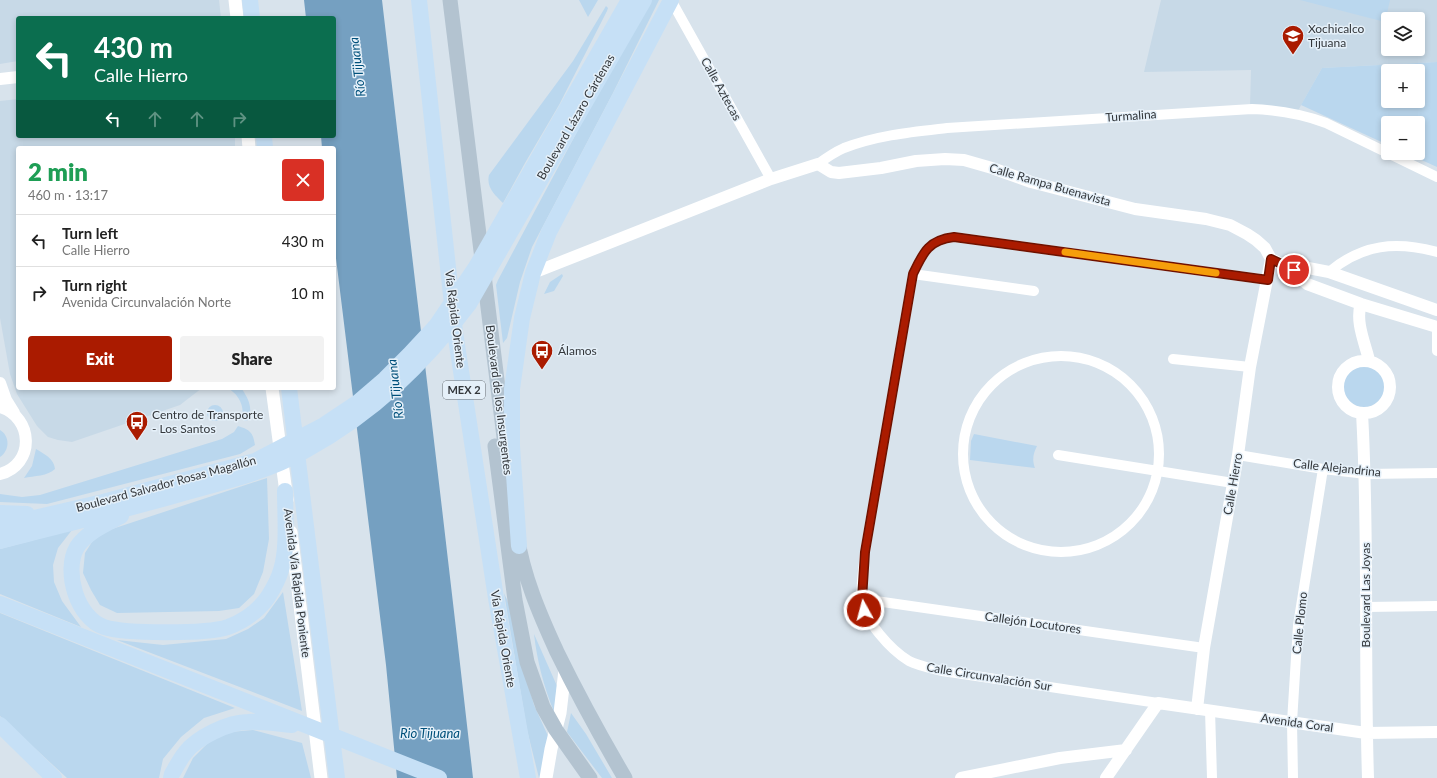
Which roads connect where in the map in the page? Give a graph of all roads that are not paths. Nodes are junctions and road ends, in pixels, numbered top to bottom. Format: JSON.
{"nodes":[{"id":1,"x":235,"y":0,"type":"edge"},
{"id":2,"x":250,"y":0,"type":"edge"},
{"id":3,"x":419,"y":0,"type":"edge"},
{"id":4,"x":439,"y":0,"type":"edge"},
{"id":5,"x":450,"y":0,"type":"edge"},
{"id":6,"x":629,"y":0,"type":"edge"},
{"id":7,"x":644,"y":0,"type":"edge"},
{"id":8,"x":671,"y":0,"type":"edge"},
{"id":9,"x":237,"y":16,"type":"edge"},
{"id":10,"x":252,"y":16,"type":"edge"},
{"id":11,"x":16,"y":77,"type":"edge"},
{"id":12,"x":0,"y":78,"type":"edge"},
{"id":13,"x":818,"y":164,"type":"junction"},
{"id":14,"x":1437,"y":177,"type":"edge"},
{"id":15,"x":771,"y":179,"type":"junction"},
{"id":16,"x":510,"y":207,"type":"joint"},
{"id":17,"x":508,"y":235,"type":"joint"},
{"id":18,"x":1437,"y":252,"type":"edge"},
{"id":19,"x":1271,"y":259,"type":"junction"},
{"id":20,"x":1294,"y":270,"type":"junction"},
{"id":21,"x":1329,"y":272,"type":"junction"},
{"id":22,"x":533,"y":273,"type":"junction"},
{"id":23,"x":913,"y":274,"type":"junction"},
{"id":24,"x":1268,"y":280,"type":"junction"},
{"id":25,"x":1034,"y":292,"type":"dead end"},
{"id":26,"x":1361,"y":304,"type":"junction"},
{"id":27,"x":1437,"y":310,"type":"edge"},
{"id":28,"x":1437,"y":327,"type":"edge"},
{"id":29,"x":1437,"y":351,"type":"edge"},
{"id":30,"x":1173,"y":359,"type":"dead end"},
{"id":31,"x":1369,"y":360,"type":"junction"},
{"id":32,"x":1250,"y":367,"type":"junction"},
{"id":33,"x":0,"y":383,"type":"edge"},
{"id":34,"x":272,"y":390,"type":"edge"},
{"id":35,"x":289,"y":390,"type":"edge"},
{"id":36,"x":0,"y":407,"type":"edge"},
{"id":37,"x":1362,"y":413,"type":"junction"},
{"id":38,"x":14,"y":414,"type":"junction"},
{"id":39,"x":1058,"y":455,"type":"dead end"},
{"id":40,"x":1238,"y":455,"type":"junction"},
{"id":41,"x":256,"y":466,"type":"junction"},
{"id":42,"x":1323,"y":469,"type":"junction"},
{"id":43,"x":1159,"y":471,"type":"junction"},
{"id":44,"x":1437,"y":473,"type":"edge"},
{"id":45,"x":0,"y":474,"type":"edge"},
{"id":46,"x":1366,"y":474,"type":"junction"},
{"id":47,"x":1233,"y":483,"type":"junction"},
{"id":48,"x":286,"y":491,"type":"junction"},
{"id":49,"x":141,"y":505,"type":"junction"},
{"id":50,"x":0,"y":513,"type":"edge"},
{"id":51,"x":51,"y":515,"type":"junction"},
{"id":52,"x":0,"y":526,"type":"edge"},
{"id":53,"x":0,"y":541,"type":"edge"},
{"id":54,"x":519,"y":546,"type":"junction"},
{"id":55,"x":862,"y":599,"type":"junction"},
{"id":56,"x":0,"y":604,"type":"edge"},
{"id":57,"x":1437,"y":606,"type":"edge"},
{"id":58,"x":1366,"y":607,"type":"junction"},
{"id":59,"x":1204,"y":648,"type":"junction"},
{"id":60,"x":566,"y":670,"type":"junction"},
{"id":61,"x":1158,"y":703,"type":"junction"},
{"id":62,"x":1197,"y":708,"type":"junction"},
{"id":63,"x":1210,"y":710,"type":"junction"},
{"id":64,"x":1292,"y":722,"type":"junction"},
{"id":65,"x":0,"y":725,"type":"edge"},
{"id":66,"x":310,"y":727,"type":"junction"},
{"id":67,"x":556,"y":730,"type":"junction"},
{"id":68,"x":1437,"y":732,"type":"edge"},
{"id":69,"x":1366,"y":733,"type":"junction"},
{"id":70,"x":1126,"y":750,"type":"junction"},
{"id":71,"x":54,"y":778,"type":"edge"},
{"id":72,"x":171,"y":778,"type":"edge"},
{"id":73,"x":321,"y":778,"type":"edge"},
{"id":74,"x":337,"y":778,"type":"edge"},
{"id":75,"x":439,"y":778,"type":"edge"},
{"id":76,"x":528,"y":778,"type":"edge"},
{"id":77,"x":546,"y":778,"type":"edge"},
{"id":78,"x":590,"y":778,"type":"edge"},
{"id":79,"x":625,"y":778,"type":"edge"},
{"id":80,"x":961,"y":778,"type":"edge"},
{"id":81,"x":1106,"y":778,"type":"edge"},
{"id":82,"x":1212,"y":778,"type":"edge"},
{"id":83,"x":1293,"y":778,"type":"edge"},
{"id":84,"x":1368,"y":778,"type":"edge"}],
"edges":[{"from":1,"to":9,"type":"main road"},
{"from":2,"to":10,"type":"highway"},
{"from":3,"to":76,"type":"highway","name":"Vía Rápida Oriente","number":"MEX 2"},
{"from":4,"to":67,"type":"main road","name":"Boulevard de los Insurgentes"},
{"from":5,"to":54,"type":"main road","name":"Boulevard de los Insurgentes"},
{"from":6,"to":16,"type":"highway","name":"Boulevard Lázaro Cárdenas"},
{"from":7,"to":17,"type":"highway","name":"Boulevard Lázaro Cárdenas"},
{"from":8,"to":15,"type":"street","name":"Calle Aztecas"},
{"from":8,"to":22,"type":"highway"},
{"from":11,"to":12,"type":"street"},
{"from":13,"to":14,"type":"street","name":"Turmalina"},
{"from":13,"to":15,"type":"street"},
{"from":13,"to":19,"type":"street","name":"Calle Rampa Buenavista"},
{"from":15,"to":22,"type":"street"},
{"from":16,"to":41,"type":"highway","name":"Boulevard Salvador Rosas Magallón"},
{"from":17,"to":41,"type":"highway","name":"Boulevard Salvador Rosas Magallón"},
{"from":18,"to":21,"type":"street"},
{"from":19,"to":20,"type":"street"},
{"from":19,"to":24,"type":"street","name":"Calle Hierro"},
{"from":20,"to":21,"type":"street"},
{"from":20,"to":26,"type":"street"},
{"from":21,"to":27,"type":"street"},
{"from":22,"to":54,"type":"highway"},
{"from":23,"to":24,"type":"street","name":"Calle Circunvalación Sur"},
{"from":23,"to":25,"type":"street"},
{"from":23,"to":55,"type":"street","name":"Calle Circunvalación Sur"},
{"from":24,"to":32,"type":"street","name":"Calle Hierro"},
{"from":26,"to":28,"type":"street"},
{"from":26,"to":31,"type":"street"},
{"from":28,"to":29,"type":"street"},
{"from":30,"to":32,"type":"street"},
{"from":31,"to":37,"type":"street"},
{"from":31,"to":37,"type":"street"},
{"from":32,"to":40,"type":"street","name":"Calle Hierro"},
{"from":33,"to":38,"type":"street"},
{"from":34,"to":48,"type":"main road","name":"Avenida Vía Rápida Poniente"},
{"from":35,"to":74,"type":"highway","name":"Avenida Vía Rápida Poniente"},
{"from":36,"to":38,"type":"street"},
{"from":37,"to":46,"type":"street","name":"Boulevard Las Joyas"},
{"from":38,"to":45,"type":"street"},
{"from":39,"to":43,"type":"street"},
{"from":40,"to":42,"type":"street","name":"Calle Alejandrina"},
{"from":40,"to":47,"type":"street","name":"Calle Hierro"},
{"from":41,"to":49,"type":"highway","name":"Boulevard Salvador Rosas Magallón"},
{"from":41,"to":51,"type":"highway","name":"Boulevard Salvador Rosas Magallón"},
{"from":42,"to":46,"type":"street","name":"Calle Alejandrina"},
{"from":42,"to":64,"type":"street","name":"Calle Plomo"},
{"from":43,"to":43,"type":"street"},
{"from":43,"to":47,"type":"street"},
{"from":44,"to":46,"type":"street","name":"Calle Alejandrina"},
{"from":46,"to":58,"type":"street","name":"Boulevard Las Joyas"},
{"from":47,"to":59,"type":"street","name":"Calle Hierro"},
{"from":48,"to":49,"type":"highway"},
{"from":48,"to":73,"type":"main road","name":"Avenida Vía Rápida Poniente"},
{"from":49,"to":53,"type":"highway","name":"Boulevard Salvador Rosas Magallón"},
{"from":50,"to":51,"type":"highway"},
{"from":51,"to":52,"type":"highway","name":"Boulevard Salvador Rosas Magallón"},
{"from":54,"to":60,"type":"main road","name":"Boulevard de los Insurgentes"},
{"from":55,"to":59,"type":"street","name":"Callejón Locutores"},
{"from":55,"to":61,"type":"street","name":"Calle Circunvalación Sur"},
{"from":56,"to":66,"type":"highway"},
{"from":57,"to":58,"type":"street"},
{"from":58,"to":69,"type":"street","name":"Boulevard Las Joyas"},
{"from":59,"to":62,"type":"street","name":"Calle Hierro"},
{"from":60,"to":67,"type":"main road"},
{"from":60,"to":79,"type":"main road","name":"Boulevard de los Insurgentes"},
{"from":61,"to":62,"type":"street","name":"Avenida Coral"},
{"from":61,"to":70,"type":"street"},
{"from":62,"to":63,"type":"street","name":"Avenida Coral"},
{"from":63,"to":64,"type":"street","name":"Avenida Coral"},
{"from":63,"to":82,"type":"street"},
{"from":64,"to":69,"type":"street","name":"Avenida Coral"},
{"from":64,"to":83,"type":"street","name":"Calle Plomo"},
{"from":65,"to":71,"type":"highway"},
{"from":66,"to":72,"type":"highway"},
{"from":66,"to":75,"type":"highway"},
{"from":67,"to":77,"type":"main road"},
{"from":67,"to":78,"type":"main road","name":"Boulevard de los Insurgentes"},
{"from":68,"to":69,"type":"street","name":"Avenida Coral"},
{"from":69,"to":84,"type":"street","name":"Boulevard Las Joyas"},
{"from":70,"to":80,"type":"street"},
{"from":70,"to":81,"type":"street"}]}
